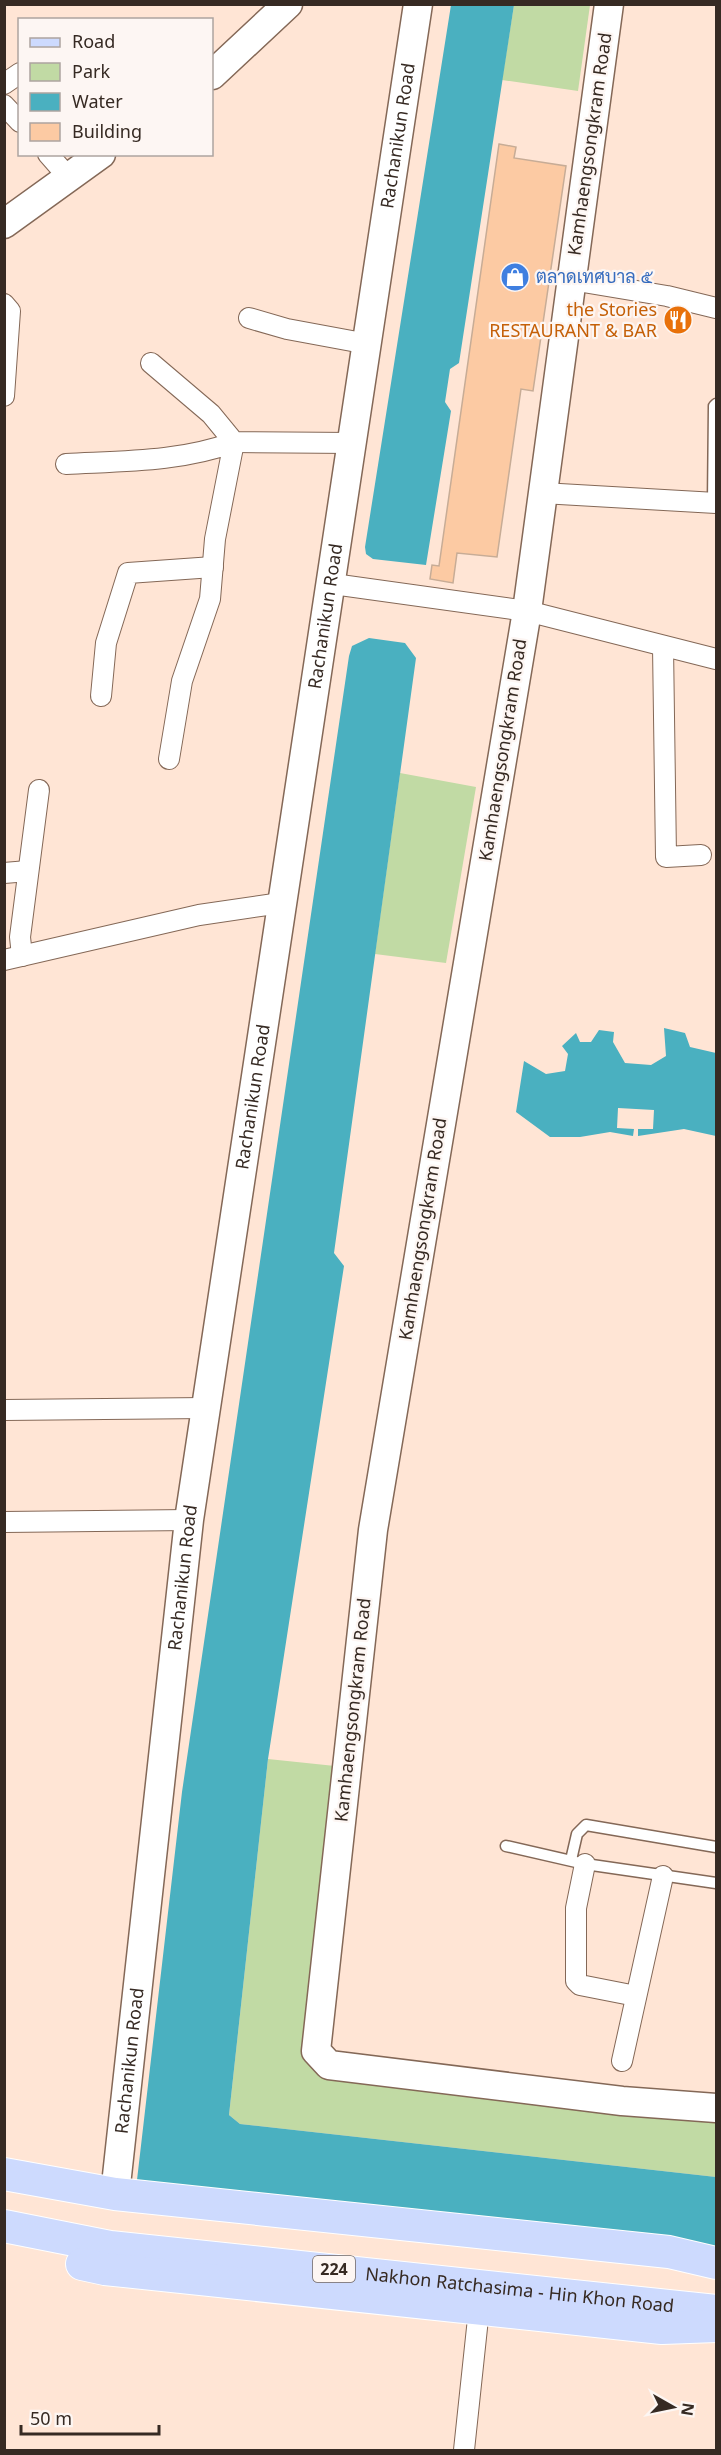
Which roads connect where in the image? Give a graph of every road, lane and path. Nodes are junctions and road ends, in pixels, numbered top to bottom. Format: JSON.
{"nodes":[{"id":1,"x":288,"y":4,"type":"edge"},
{"id":2,"x":418,"y":4,"type":"edge"},
{"id":3,"x":609,"y":4,"type":"edge"},
{"id":4,"x":18,"y":74,"type":"edge"},
{"id":5,"x":213,"y":74,"type":"edge"},
{"id":6,"x":4,"y":84,"type":"edge"},
{"id":7,"x":4,"y":105,"type":"edge"},
{"id":8,"x":18,"y":120,"type":"edge"},
{"id":9,"x":50,"y":156,"type":"edge"},
{"id":10,"x":98,"y":156,"type":"edge"},
{"id":11,"x":69,"y":178,"type":"junction"},
{"id":12,"x":4,"y":224,"type":"edge"},
{"id":13,"x":572,"y":280,"type":"junction"},
{"id":14,"x":4,"y":304,"type":"edge"},
{"id":15,"x":717,"y":308,"type":"edge"},
{"id":16,"x":249,"y":318,"type":"dead end"},
{"id":17,"x":368,"y":344,"type":"junction"},
{"id":18,"x":151,"y":363,"type":"dead end"},
{"id":19,"x":4,"y":396,"type":"edge"},
{"id":20,"x":717,"y":404,"type":"edge"},
{"id":21,"x":234,"y":442,"type":"junction"},
{"id":22,"x":353,"y":443,"type":"junction"},
{"id":23,"x":66,"y":464,"type":"dead end"},
{"id":24,"x":542,"y":493,"type":"junction"},
{"id":25,"x":715,"y":503,"type":"edge"},
{"id":26,"x":213,"y":567,"type":"junction"},
{"id":27,"x":333,"y":584,"type":"junction"},
{"id":28,"x":526,"y":611,"type":"junction"},
{"id":29,"x":663,"y":646,"type":"junction"},
{"id":30,"x":717,"y":659,"type":"edge"},
{"id":31,"x":101,"y":696,"type":"dead end"},
{"id":32,"x":169,"y":759,"type":"dead end"},
{"id":33,"x":39,"y":790,"type":"dead end"},
{"id":34,"x":701,"y":855,"type":"dead end"},
{"id":35,"x":28,"y":871,"type":"junction"},
{"id":36,"x":4,"y":873,"type":"edge"},
{"id":37,"x":282,"y":903,"type":"junction"},
{"id":38,"x":13,"y":958,"type":"edge"},
{"id":39,"x":206,"y":1408,"type":"junction"},
{"id":40,"x":4,"y":1410,"type":"edge"},
{"id":41,"x":189,"y":1520,"type":"junction"},
{"id":42,"x":4,"y":1522,"type":"edge"},
{"id":43,"x":506,"y":1846,"type":"dead end"},
{"id":44,"x":717,"y":1847,"type":"edge"},
{"id":45,"x":578,"y":1862,"type":"junction"},
{"id":46,"x":663,"y":1876,"type":"junction"},
{"id":47,"x":717,"y":1883,"type":"edge"},
{"id":48,"x":636,"y":1996,"type":"junction"},
{"id":49,"x":621,"y":2061,"type":"dead end"},
{"id":50,"x":717,"y":2108,"type":"edge"},
{"id":51,"x":4,"y":2174,"type":"edge"},
{"id":52,"x":4,"y":2193,"type":"edge"},
{"id":53,"x":116,"y":2194,"type":"junction"},
{"id":54,"x":4,"y":2226,"type":"edge"},
{"id":55,"x":4,"y":2248,"type":"edge"},
{"id":56,"x":717,"y":2263,"type":"edge"},
{"id":57,"x":717,"y":2276,"type":"edge"},
{"id":58,"x":666,"y":2288,"type":"junction"},
{"id":59,"x":479,"y":2309,"type":"junction"},
{"id":60,"x":717,"y":2311,"type":"edge"},
{"id":61,"x":717,"y":2326,"type":"edge"},
{"id":62,"x":464,"y":2451,"type":"edge"}],
"edges":[{"from":1,"to":5,"type":"street"},
{"from":2,"to":17,"type":"street","name":"Rachanikun Road"},
{"from":3,"to":13,"type":"street","name":"Kamhaengsongkram Road"},
{"from":4,"to":6,"type":"street"},
{"from":7,"to":8,"type":"street"},
{"from":9,"to":11,"type":"street"},
{"from":10,"to":11,"type":"street"},
{"from":11,"to":12,"type":"street"},
{"from":13,"to":15,"type":"street"},
{"from":13,"to":24,"type":"street","name":"Kamhaengsongkram Road"},
{"from":14,"to":19,"type":"street"},
{"from":16,"to":17,"type":"street"},
{"from":17,"to":22,"type":"street","name":"Rachanikun Road"},
{"from":18,"to":21,"type":"street"},
{"from":20,"to":25,"type":"lane"},
{"from":21,"to":22,"type":"street"},
{"from":21,"to":23,"type":"street"},
{"from":21,"to":26,"type":"street"},
{"from":22,"to":27,"type":"street","name":"Rachanikun Road"},
{"from":24,"to":25,"type":"street"},
{"from":24,"to":28,"type":"street","name":"Kamhaengsongkram Road"},
{"from":26,"to":31,"type":"street"},
{"from":26,"to":32,"type":"street"},
{"from":27,"to":28,"type":"street"},
{"from":27,"to":37,"type":"street","name":"Rachanikun Road"},
{"from":28,"to":29,"type":"street"},
{"from":28,"to":50,"type":"street","name":"Kamhaengsongkram Road"},
{"from":29,"to":30,"type":"street"},
{"from":29,"to":34,"type":"street"},
{"from":33,"to":35,"type":"street"},
{"from":35,"to":36,"type":"street"},
{"from":35,"to":38,"type":"street"},
{"from":37,"to":38,"type":"street"},
{"from":37,"to":39,"type":"street","name":"Rachanikun Road"},
{"from":39,"to":40,"type":"street"},
{"from":39,"to":41,"type":"street","name":"Rachanikun Road"},
{"from":41,"to":42,"type":"street"},
{"from":41,"to":53,"type":"street","name":"Rachanikun Road"},
{"from":43,"to":45,"type":"lane"},
{"from":44,"to":45,"type":"lane"},
{"from":45,"to":46,"type":"lane"},
{"from":45,"to":48,"type":"street"},
{"from":46,"to":47,"type":"lane"},
{"from":46,"to":48,"type":"street"},
{"from":48,"to":49,"type":"street"},
{"from":51,"to":53,"type":"main road"},
{"from":52,"to":58,"type":"main road"},
{"from":53,"to":56,"type":"main road"},
{"from":54,"to":58,"type":"main road","name":"Nakhon Ratchasima - Hin Khon Road","number":"224"},
{"from":55,"to":59,"type":"main road"},
{"from":57,"to":58,"type":"main road"},
{"from":58,"to":60,"type":"main road","name":"Nakhon Ratchasima - Hin Khon Road","number":"224"},
{"from":59,"to":61,"type":"main road"},
{"from":59,"to":62,"type":"street"}]}
